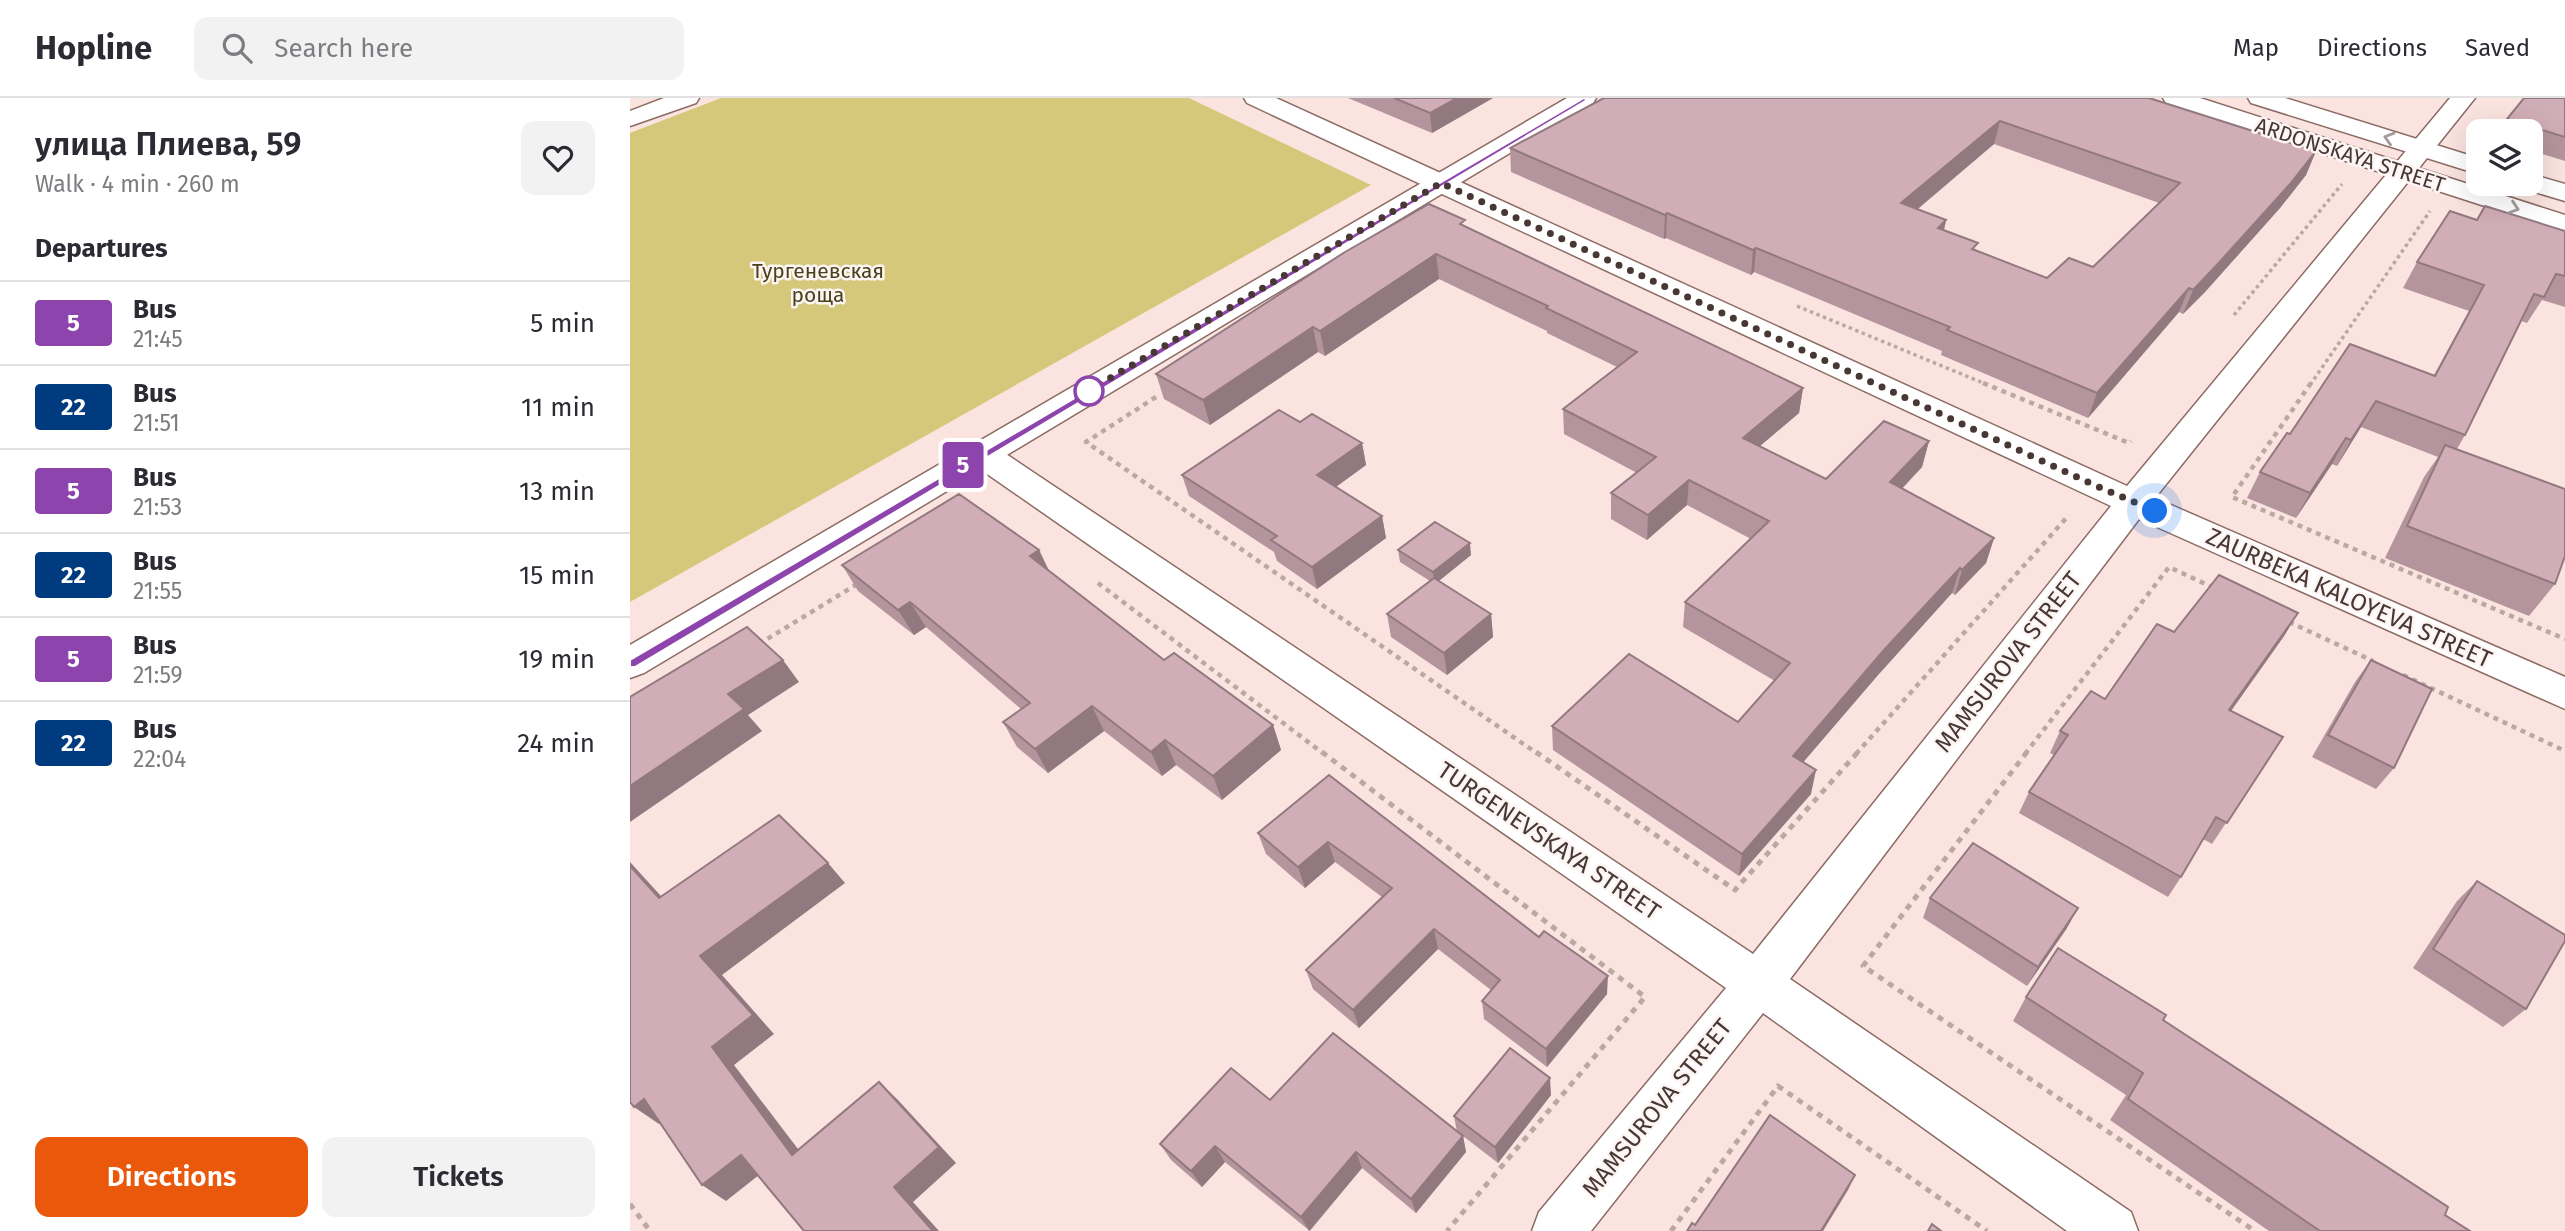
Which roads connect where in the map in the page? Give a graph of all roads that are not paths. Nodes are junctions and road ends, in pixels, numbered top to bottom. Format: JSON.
{"nodes":[{"id":1,"x":687,"y":98,"type":"edge"},
{"id":2,"x":1256,"y":98,"type":"edge"},
{"id":3,"x":1584,"y":98,"type":"edge"},
{"id":4,"x":2175,"y":98,"type":"edge"},
{"id":5,"x":2260,"y":98,"type":"edge"},
{"id":6,"x":2463,"y":98,"type":"edge"},
{"id":7,"x":630,"y":119,"type":"edge"},
{"id":8,"x":2412,"y":160,"type":"junction"},
{"id":9,"x":2466,"y":165,"type":"edge"},
{"id":10,"x":1441,"y":183,"type":"junction"},
{"id":11,"x":2543,"y":186,"type":"edge"},
{"id":12,"x":2565,"y":193,"type":"edge"},
{"id":13,"x":2565,"y":224,"type":"edge"},
{"id":14,"x":982,"y":453,"type":"junction"},
{"id":15,"x":2134,"y":501,"type":"junction"},
{"id":16,"x":630,"y":663,"type":"edge"},
{"id":17,"x":2565,"y":694,"type":"edge"},
{"id":18,"x":1758,"y":984,"type":"junction"},
{"id":19,"x":1558,"y":1231,"type":"edge"},
{"id":20,"x":2112,"y":1231,"type":"edge"}],
"edges":[{"from":1,"to":7,"type":"street"},
{"from":2,"to":10,"type":"street","name":"ZAURBEKA KALOYEVA STREET"},
{"from":3,"to":10,"type":"street"},
{"from":4,"to":8,"type":"street","name":"ARDONSKAYA STREET"},
{"from":8,"to":5,"type":"street","name":"ARDONSKAYA STREET","one_way":true},
{"from":6,"to":8,"type":"street","name":"MAMSUROVA STREET"},
{"from":8,"to":9,"type":"street","name":"ARDONSKAYA STREET"},
{"from":8,"to":13,"type":"street","name":"ARDONSKAYA STREET","one_way":true},
{"from":8,"to":15,"type":"street","name":"MAMSUROVA STREET"},
{"from":10,"to":14,"type":"street"},
{"from":10,"to":15,"type":"street","name":"ZAURBEKA KALOYEVA STREET"},
{"from":11,"to":12,"type":"street"},
{"from":14,"to":16,"type":"street"},
{"from":14,"to":18,"type":"street","name":"TURGENEVSKAYA STREET"},
{"from":15,"to":17,"type":"street","name":"ZAURBEKA KALOYEVA STREET"},
{"from":15,"to":18,"type":"street","name":"MAMSUROVA STREET"},
{"from":18,"to":19,"type":"street","name":"MAMSUROVA STREET"},
{"from":18,"to":20,"type":"street","name":"TURGENEVSKAYA STREET"}]}
